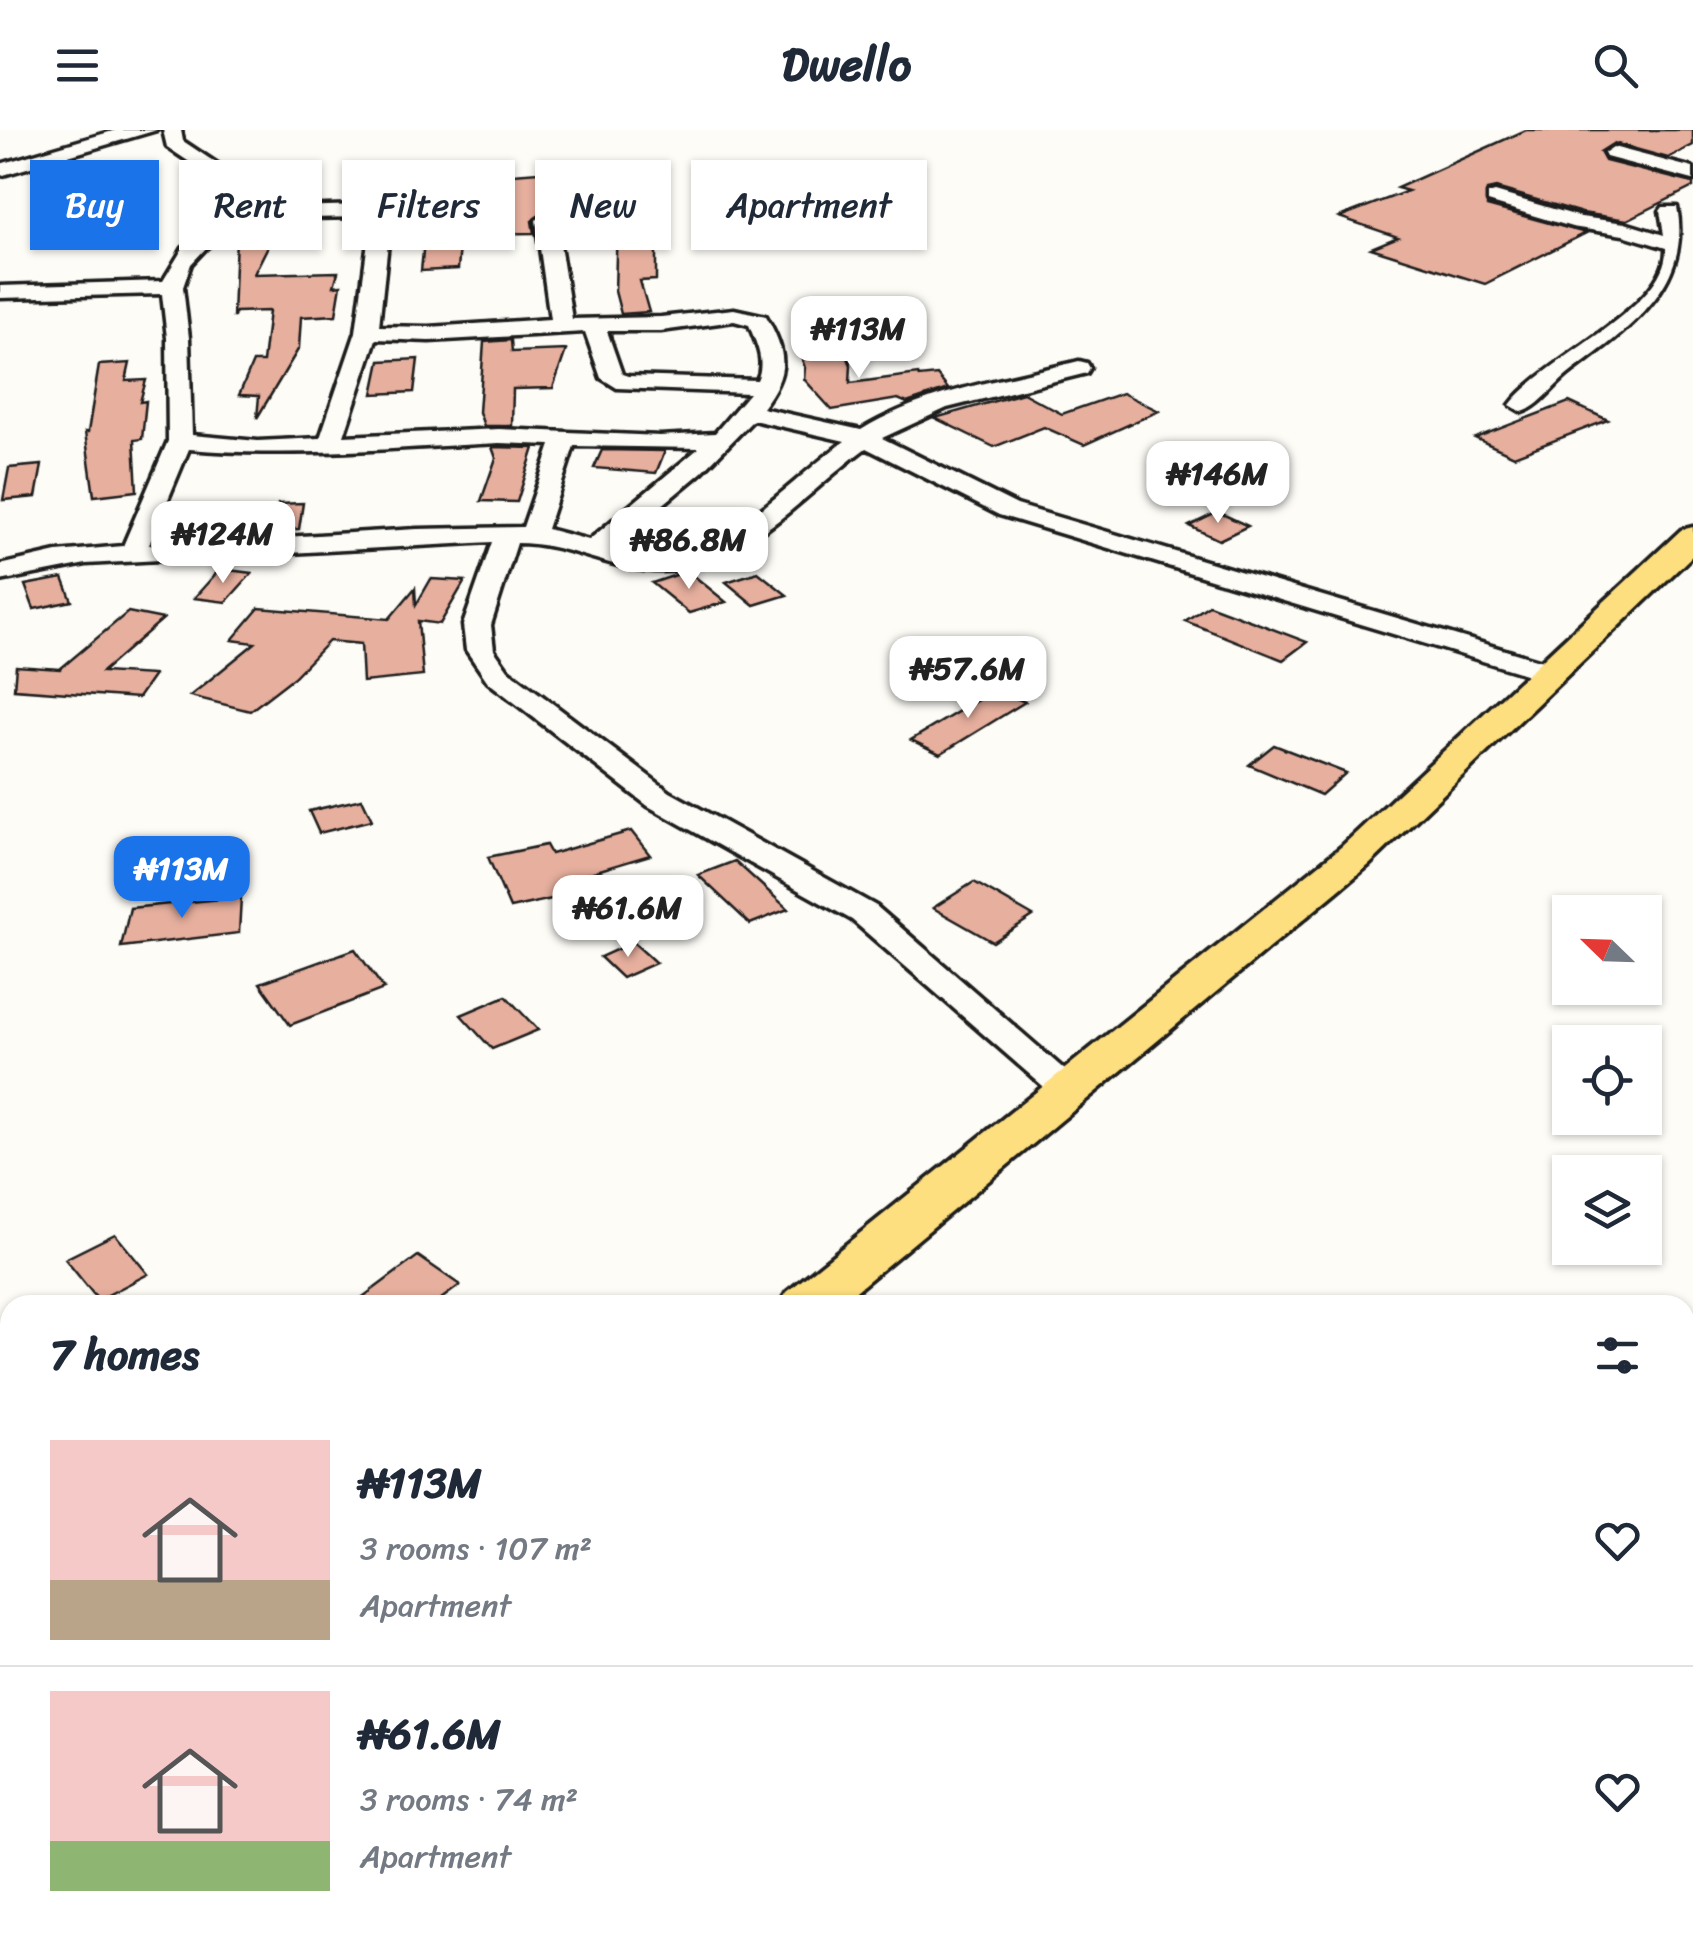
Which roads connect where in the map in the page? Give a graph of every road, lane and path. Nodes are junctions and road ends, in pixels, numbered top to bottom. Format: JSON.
{"nodes":[{"id":1,"x":148,"y":130,"type":"edge"},
{"id":2,"x":172,"y":130,"type":"edge"},
{"id":3,"x":109,"y":133,"type":"edge"},
{"id":4,"x":1613,"y":154,"type":"dead end"},
{"id":5,"x":203,"y":160,"type":"edge"},
{"id":6,"x":0,"y":170,"type":"edge"},
{"id":7,"x":1693,"y":174,"type":"edge"},
{"id":8,"x":1495,"y":198,"type":"dead end"},
{"id":9,"x":1693,"y":202,"type":"edge"},
{"id":10,"x":1670,"y":212,"type":"junction"},
{"id":11,"x":322,"y":214,"type":"edge"},
{"id":12,"x":1625,"y":229,"type":"junction"},
{"id":13,"x":1674,"y":244,"type":"junction"},
{"id":14,"x":193,"y":250,"type":"edge"},
{"id":15,"x":551,"y":250,"type":"edge"},
{"id":16,"x":172,"y":287,"type":"junction"},
{"id":17,"x":0,"y":292,"type":"edge"},
{"id":18,"x":562,"y":325,"type":"junction"},
{"id":19,"x":594,"y":325,"type":"junction"},
{"id":20,"x":368,"y":332,"type":"junction"},
{"id":21,"x":1080,"y":368,"type":"dead end"},
{"id":22,"x":766,"y":387,"type":"junction"},
{"id":23,"x":1522,"y":405,"type":"dead end"},
{"id":24,"x":746,"y":411,"type":"junction"},
{"id":25,"x":864,"y":438,"type":"junction"},
{"id":26,"x":717,"y":440,"type":"junction"},
{"id":27,"x":180,"y":441,"type":"junction"},
{"id":28,"x":565,"y":441,"type":"junction"},
{"id":29,"x":330,"y":447,"type":"junction"},
{"id":30,"x":519,"y":535,"type":"junction"},
{"id":31,"x":593,"y":548,"type":"junction"},
{"id":32,"x":133,"y":553,"type":"junction"},
{"id":33,"x":1686,"y":554,"type":"edge"},
{"id":34,"x":0,"y":573,"type":"edge"},
{"id":35,"x":1549,"y":672,"type":"junction"},
{"id":36,"x":1071,"y":1091,"type":"junction"},
{"id":37,"x":817,"y":1295,"type":"edge"}],
"edges":[{"from":1,"to":3,"type":"street"},
{"from":2,"to":5,"type":"street"},
{"from":3,"to":6,"type":"street"},
{"from":4,"to":7,"type":"street"},
{"from":8,"to":12,"type":"street"},
{"from":9,"to":10,"type":"street"},
{"from":10,"to":12,"type":"street"},
{"from":10,"to":13,"type":"street"},
{"from":11,"to":20,"type":"street"},
{"from":12,"to":13,"type":"street"},
{"from":13,"to":23,"type":"street"},
{"from":14,"to":16,"type":"street"},
{"from":15,"to":18,"type":"street"},
{"from":16,"to":17,"type":"street"},
{"from":16,"to":27,"type":"street"},
{"from":18,"to":19,"type":"street"},
{"from":18,"to":20,"type":"street"},
{"from":19,"to":22,"type":"street"},
{"from":19,"to":22,"type":"street"},
{"from":20,"to":29,"type":"street"},
{"from":21,"to":25,"type":"street"},
{"from":22,"to":24,"type":"street"},
{"from":24,"to":25,"type":"street"},
{"from":24,"to":26,"type":"street"},
{"from":25,"to":31,"type":"street"},
{"from":25,"to":35,"type":"street"},
{"from":26,"to":28,"type":"street"},
{"from":26,"to":31,"type":"street"},
{"from":27,"to":29,"type":"street"},
{"from":27,"to":32,"type":"street"},
{"from":28,"to":29,"type":"street"},
{"from":28,"to":30,"type":"street"},
{"from":30,"to":31,"type":"street"},
{"from":30,"to":32,"type":"street"},
{"from":30,"to":36,"type":"street"},
{"from":32,"to":34,"type":"street"},
{"from":33,"to":35,"type":"main road"},
{"from":35,"to":36,"type":"main road"},
{"from":36,"to":37,"type":"main road"}]}
